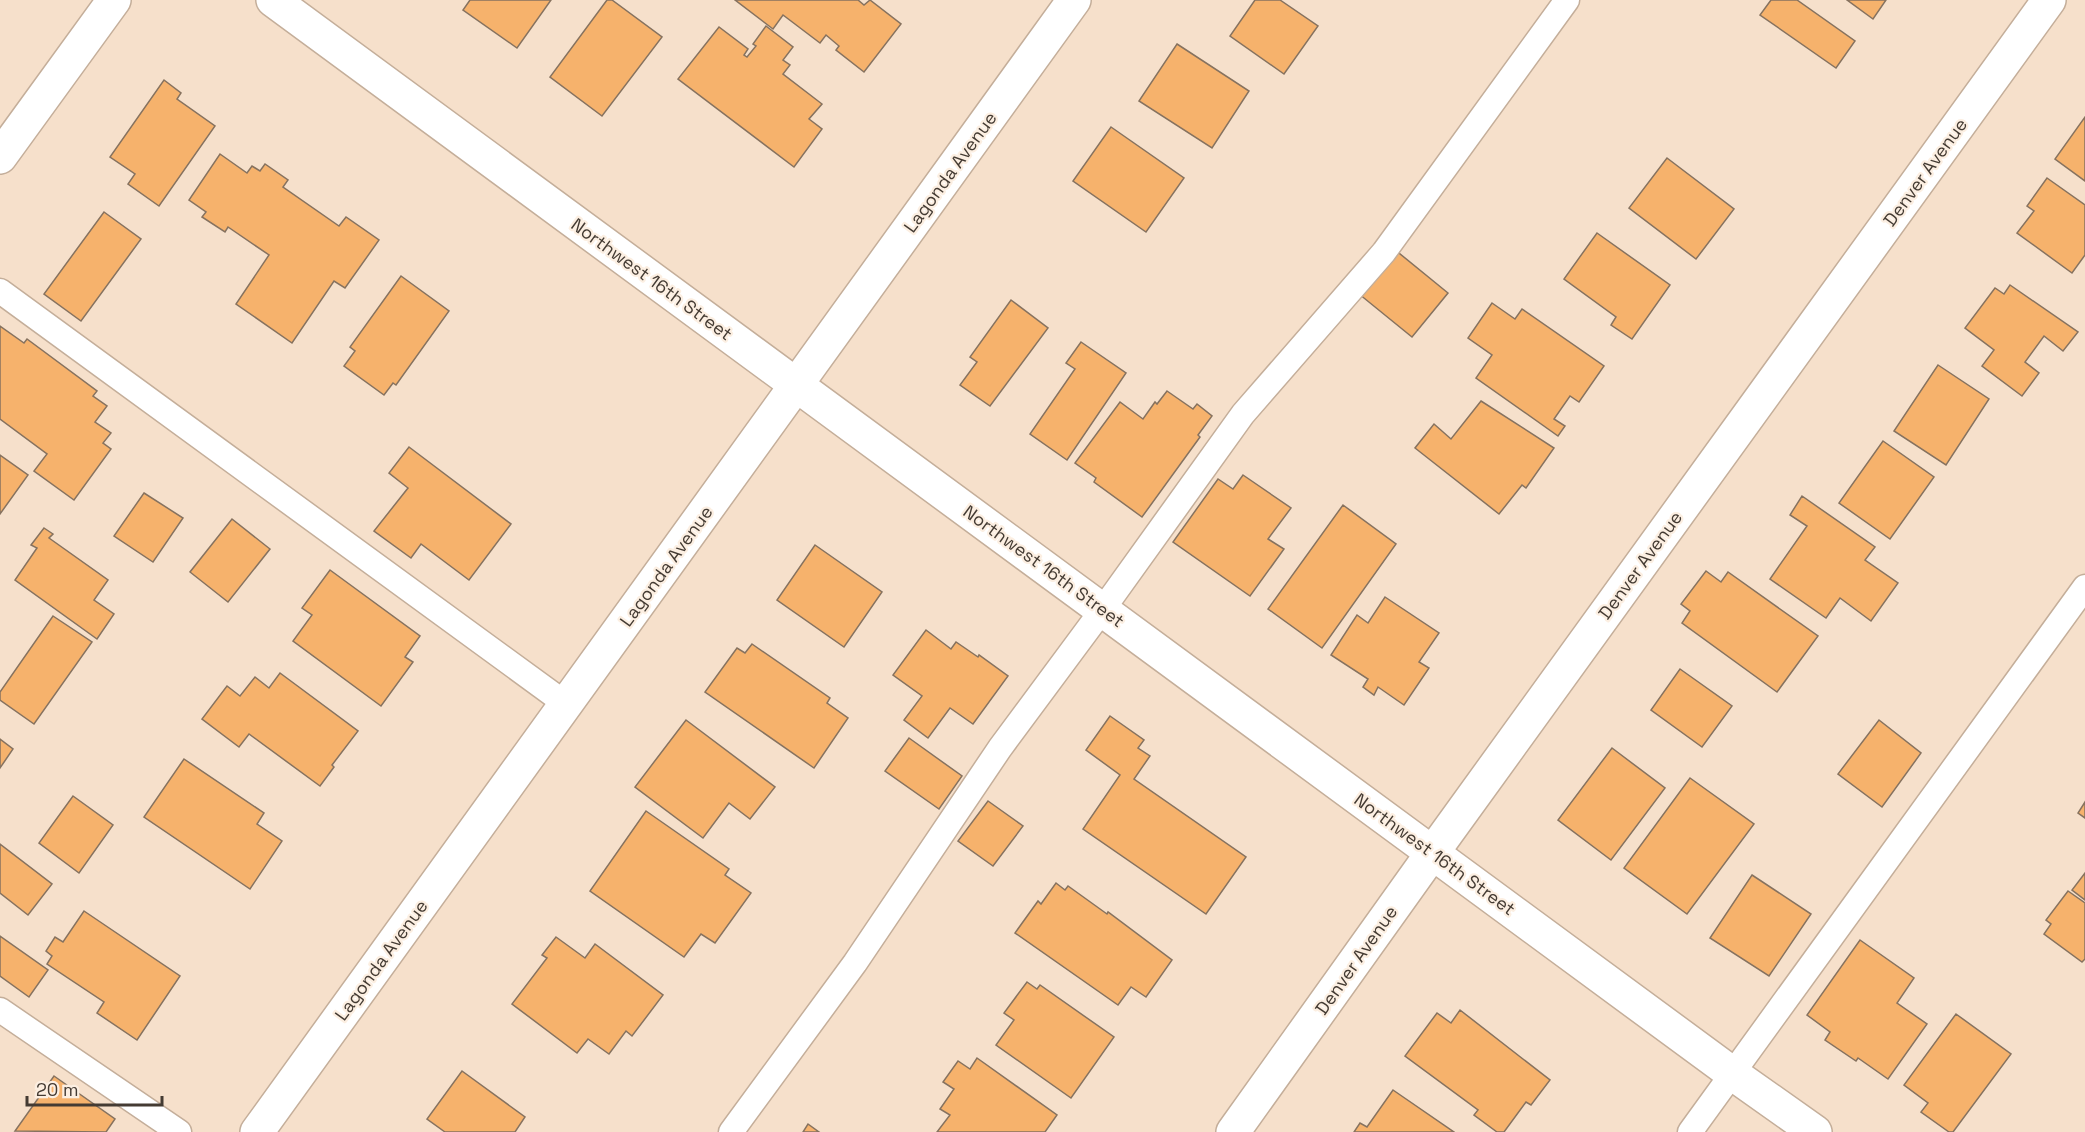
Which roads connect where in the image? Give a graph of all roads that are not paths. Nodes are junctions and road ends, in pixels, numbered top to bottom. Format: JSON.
{"nodes":[{"id":1,"x":114,"y":0,"type":"edge"},
{"id":2,"x":273,"y":0,"type":"edge"},
{"id":3,"x":1074,"y":0,"type":"edge"},
{"id":4,"x":1567,"y":0,"type":"edge"},
{"id":5,"x":2049,"y":0,"type":"edge"},
{"id":6,"x":0,"y":158,"type":"edge"},
{"id":7,"x":0,"y":291,"type":"edge"},
{"id":8,"x":797,"y":385,"type":"junction"},
{"id":9,"x":2085,"y":587,"type":"edge"},
{"id":10,"x":1103,"y":609,"type":"junction"},
{"id":11,"x":566,"y":704,"type":"junction"},
{"id":12,"x":1432,"y":852,"type":"junction"},
{"id":13,"x":0,"y":1010,"type":"edge"},
{"id":14,"x":1733,"y":1074,"type":"junction"},
{"id":15,"x":179,"y":1132,"type":"edge"},
{"id":16,"x":257,"y":1132,"type":"edge"},
{"id":17,"x":730,"y":1132,"type":"edge"},
{"id":18,"x":1233,"y":1132,"type":"edge"},
{"id":19,"x":1690,"y":1132,"type":"edge"},
{"id":20,"x":1815,"y":1132,"type":"edge"}],
"edges":[{"from":1,"to":6,"type":"street"},
{"from":2,"to":8,"type":"street","name":"Northwest 16th Street"},
{"from":3,"to":8,"type":"street","name":"Lagonda Avenue"},
{"from":4,"to":10,"type":"lane"},
{"from":5,"to":12,"type":"street","name":"Denver Avenue"},
{"from":7,"to":11,"type":"lane"},
{"from":8,"to":10,"type":"street","name":"Northwest 16th Street"},
{"from":8,"to":11,"type":"street","name":"Lagonda Avenue"},
{"from":9,"to":14,"type":"lane"},
{"from":10,"to":12,"type":"street","name":"Northwest 16th Street"},
{"from":10,"to":17,"type":"lane"},
{"from":11,"to":16,"type":"street","name":"Lagonda Avenue"},
{"from":12,"to":14,"type":"street","name":"Northwest 16th Street"},
{"from":12,"to":18,"type":"street","name":"Denver Avenue"},
{"from":13,"to":15,"type":"lane"},
{"from":14,"to":19,"type":"lane"},
{"from":14,"to":20,"type":"street","name":"Northwest 16th Street"}]}
